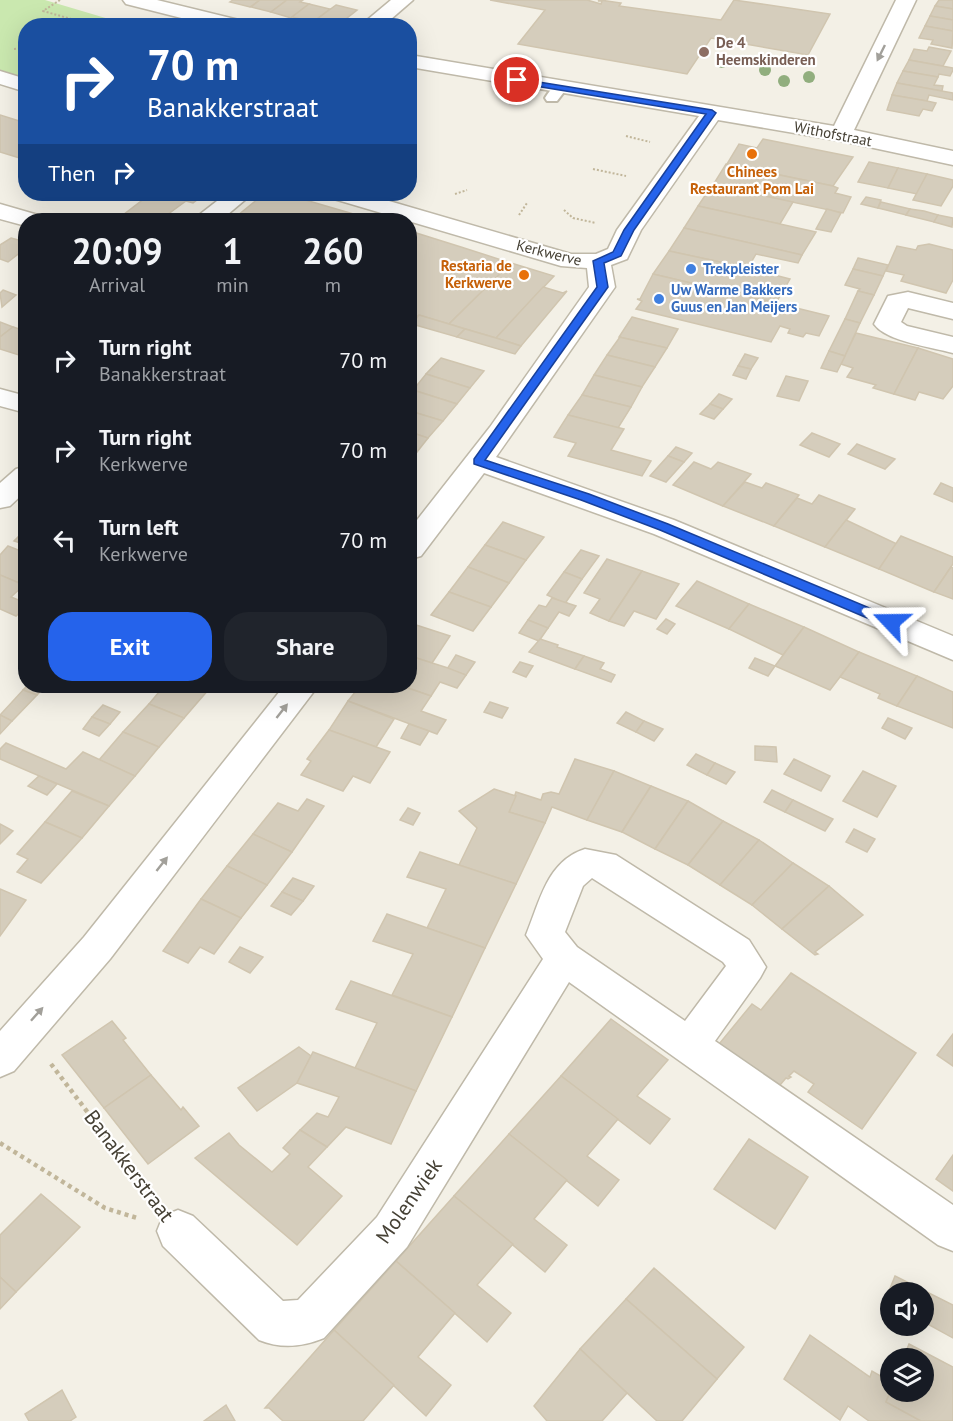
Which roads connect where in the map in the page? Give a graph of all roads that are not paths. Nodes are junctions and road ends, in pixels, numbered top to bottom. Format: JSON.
{"nodes":[{"id":1,"x":133,"y":0,"type":"edge"},
{"id":2,"x":403,"y":0,"type":"edge"},
{"id":3,"x":906,"y":0,"type":"edge"},
{"id":4,"x":207,"y":18,"type":"edge"},
{"id":5,"x":380,"y":18,"type":"edge"},
{"id":6,"x":417,"y":63,"type":"edge"},
{"id":7,"x":0,"y":77,"type":"edge"},
{"id":8,"x":18,"y":83,"type":"edge"},
{"id":9,"x":712,"y":113,"type":"junction"},
{"id":10,"x":841,"y":134,"type":"junction"},
{"id":11,"x":953,"y":158,"type":"edge"},
{"id":12,"x":231,"y":201,"type":"edge"},
{"id":13,"x":366,"y":201,"type":"edge"},
{"id":14,"x":0,"y":211,"type":"edge"},
{"id":15,"x":216,"y":213,"type":"edge"},
{"id":16,"x":407,"y":213,"type":"edge"},
{"id":17,"x":18,"y":216,"type":"edge"},
{"id":18,"x":417,"y":216,"type":"edge"},
{"id":19,"x":598,"y":261,"type":"junction"},
{"id":20,"x":953,"y":311,"type":"edge"},
{"id":21,"x":953,"y":345,"type":"edge"},
{"id":22,"x":478,"y":462,"type":"junction"},
{"id":23,"x":18,"y":482,"type":"edge"},
{"id":24,"x":0,"y":499,"type":"edge"},
{"id":25,"x":417,"y":537,"type":"edge"},
{"id":26,"x":953,"y":649,"type":"edge"},
{"id":27,"x":297,"y":693,"type":"edge"},
{"id":28,"x":564,"y":958,"type":"junction"},
{"id":29,"x":689,"y":1046,"type":"junction"},
{"id":30,"x":0,"y":1059,"type":"edge"},
{"id":31,"x":953,"y":1230,"type":"edge"},
{"id":32,"x":178,"y":1231,"type":"road end"}],
"edges":[{"from":1,"to":4,"type":"street"},
{"from":2,"to":5,"type":"street"},
{"from":3,"to":10,"type":"street","one_way":true},
{"from":6,"to":9,"type":"street"},
{"from":7,"to":8,"type":"street"},
{"from":9,"to":10,"type":"street","name":"Withofstraat"},
{"from":9,"to":19,"type":"street","name":"Kerkwerve"},
{"from":10,"to":11,"type":"street","name":"Withofstraat"},
{"from":12,"to":15,"type":"street"},
{"from":13,"to":16,"type":"street","name":"Kerkwerve"},
{"from":14,"to":17,"type":"street"},
{"from":18,"to":19,"type":"street","name":"Kerkwerve"},
{"from":19,"to":22,"type":"street"},
{"from":20,"to":21,"type":"street"},
{"from":22,"to":25,"type":"street"},
{"from":22,"to":26,"type":"street"},
{"from":23,"to":24,"type":"street"},
{"from":30,"to":27,"type":"street","one_way":true},
{"from":28,"to":29,"type":"street"},
{"from":28,"to":29,"type":"street"},
{"from":28,"to":32,"type":"street","name":"Molenwiek"},
{"from":29,"to":31,"type":"street"}]}
